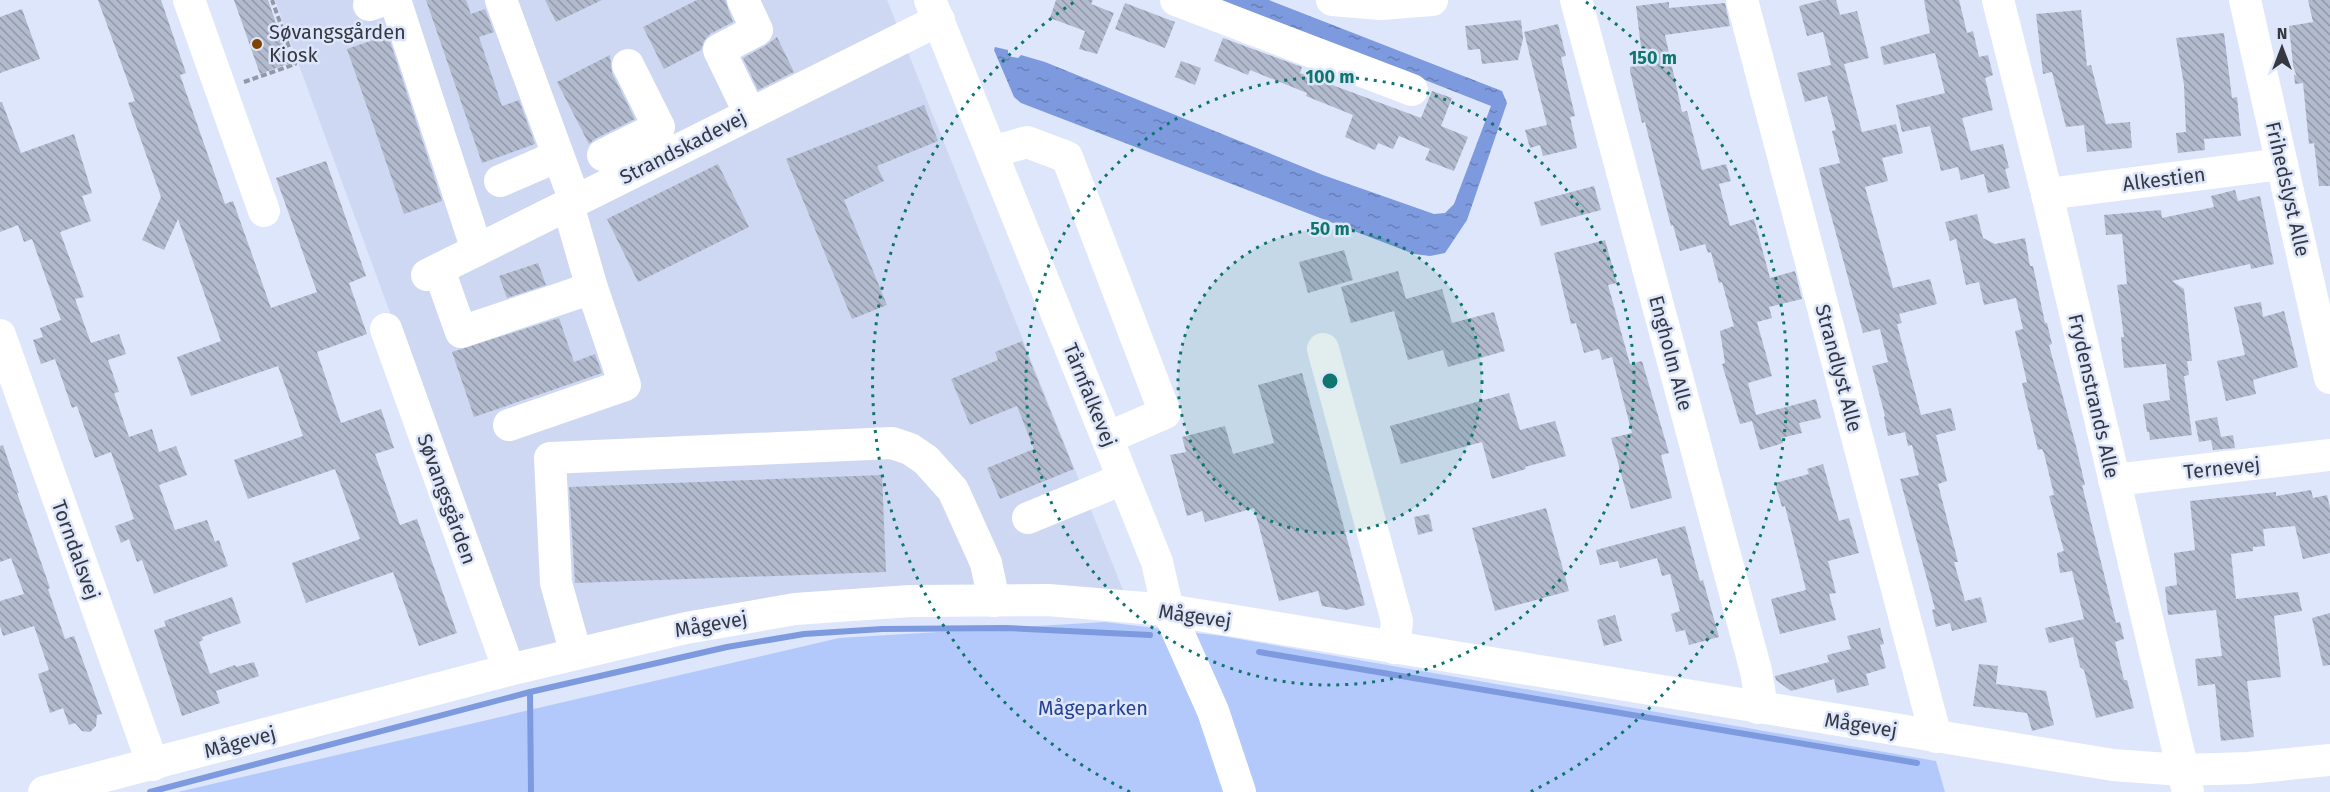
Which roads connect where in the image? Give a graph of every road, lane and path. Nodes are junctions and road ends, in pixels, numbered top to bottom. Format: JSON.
{"nodes":[{"id":1,"x":189,"y":0,"type":"edge"},
{"id":2,"x":272,"y":0,"type":"edge"},
{"id":3,"x":501,"y":0,"type":"edge"},
{"id":4,"x":743,"y":0,"type":"edge"},
{"id":5,"x":1176,"y":0,"type":"edge"},
{"id":6,"x":1332,"y":0,"type":"edge"},
{"id":7,"x":1432,"y":0,"type":"edge"},
{"id":8,"x":1576,"y":0,"type":"edge"},
{"id":9,"x":1742,"y":0,"type":"edge"},
{"id":10,"x":1998,"y":0,"type":"edge"},
{"id":11,"x":2246,"y":0,"type":"edge"},
{"id":12,"x":383,"y":2,"type":"edge"},
{"id":13,"x":935,"y":10,"type":"edge"},
{"id":14,"x":628,"y":64,"type":"dead end"},
{"id":15,"x":221,"y":90,"type":"junction"},
{"id":16,"x":1412,"y":90,"type":"dead end"},
{"id":17,"x":750,"y":114,"type":"junction"},
{"id":18,"x":992,"y":152,"type":"junction"},
{"id":19,"x":625,"y":155,"type":"junction"},
{"id":20,"x":558,"y":156,"type":"junction"},
{"id":21,"x":2282,"y":164,"type":"junction"},
{"id":22,"x":500,"y":181,"type":"dead end"},
{"id":23,"x":2047,"y":194,"type":"junction"},
{"id":24,"x":571,"y":203,"type":"junction"},
{"id":25,"x":264,"y":211,"type":"dead end"},
{"id":26,"x":477,"y":250,"type":"junction"},
{"id":27,"x":592,"y":288,"type":"junction"},
{"id":28,"x":386,"y":329,"type":"dead end"},
{"id":29,"x":0,"y":335,"type":"edge"},
{"id":30,"x":1323,"y":349,"type":"dead end"},
{"id":31,"x":2330,"y":378,"type":"edge"},
{"id":32,"x":509,"y":424,"type":"dead end"},
{"id":33,"x":1107,"y":438,"type":"junction"},
{"id":34,"x":2330,"y":455,"type":"edge"},
{"id":35,"x":1124,"y":479,"type":"junction"},
{"id":36,"x":2114,"y":480,"type":"junction"},
{"id":37,"x":1028,"y":518,"type":"dead end"},
{"id":38,"x":994,"y":600,"type":"junction"},
{"id":39,"x":1168,"y":610,"type":"junction"},
{"id":40,"x":1394,"y":648,"type":"junction"},
{"id":41,"x":576,"y":654,"type":"junction"},
{"id":42,"x":509,"y":670,"type":"junction"},
{"id":43,"x":1758,"y":708,"type":"junction"},
{"id":44,"x":1936,"y":737,"type":"junction"},
{"id":45,"x":2330,"y":760,"type":"edge"},
{"id":46,"x":153,"y":765,"type":"junction"},
{"id":47,"x":2185,"y":781,"type":"edge"},
{"id":48,"x":44,"y":792,"type":"edge"},
{"id":49,"x":1240,"y":792,"type":"edge"}],
"edges":[{"from":1,"to":15,"type":"street"},
{"from":2,"to":15,"type":"path"},
{"from":3,"to":20,"type":"street"},
{"from":4,"to":17,"type":"street"},
{"from":5,"to":16,"type":"street"},
{"from":6,"to":7,"type":"street"},
{"from":8,"to":43,"type":"street","name":"Engholm Alle"},
{"from":9,"to":44,"type":"street","name":"Strandlyst Alle"},
{"from":10,"to":23,"type":"street","name":"Frydenstrands Alle"},
{"from":11,"to":21,"type":"street","name":"Frihedslyst Alle"},
{"from":12,"to":26,"type":"street"},
{"from":13,"to":17,"type":"street","name":"Strandskadevej"},
{"from":13,"to":18,"type":"street","name":"Tårnfalkevej"},
{"from":14,"to":19,"type":"street"},
{"from":15,"to":25,"type":"street"},
{"from":17,"to":19,"type":"street","name":"Strandskadevej"},
{"from":18,"to":33,"type":"street","name":"Tårnfalkevej"},
{"from":18,"to":33,"type":"street"},
{"from":19,"to":24,"type":"street","name":"Strandskadevej"},
{"from":20,"to":22,"type":"street"},
{"from":20,"to":24,"type":"street"},
{"from":21,"to":23,"type":"street","name":"Alkestien"},
{"from":21,"to":31,"type":"street","name":"Frihedslyst Alle"},
{"from":23,"to":36,"type":"street","name":"Frydenstrands Alle"},
{"from":24,"to":26,"type":"street","name":"Strandskadevej"},
{"from":24,"to":27,"type":"street"},
{"from":26,"to":27,"type":"street","name":"Strandskadevej"},
{"from":27,"to":32,"type":"street"},
{"from":28,"to":42,"type":"street","name":"Søvangsgården"},
{"from":29,"to":46,"type":"street","name":"Torndalsvej"},
{"from":30,"to":40,"type":"street"},
{"from":33,"to":35,"type":"street","name":"Tårnfalkevej"},
{"from":34,"to":36,"type":"street","name":"Ternevej"},
{"from":35,"to":37,"type":"street"},
{"from":35,"to":39,"type":"street","name":"Tårnfalkevej"},
{"from":36,"to":47,"type":"street","name":"Frydenstrands Alle"},
{"from":38,"to":39,"type":"street","name":"Mågevej"},
{"from":38,"to":41,"type":"street","name":"Mågevej"},
{"from":38,"to":41,"type":"street"},
{"from":39,"to":40,"type":"street","name":"Mågevej"},
{"from":39,"to":49,"type":"street","name":"Tårnfalkevej"},
{"from":40,"to":43,"type":"street","name":"Mågevej"},
{"from":41,"to":42,"type":"street","name":"Mågevej"},
{"from":42,"to":46,"type":"street","name":"Mågevej"},
{"from":43,"to":44,"type":"street","name":"Mågevej"},
{"from":44,"to":47,"type":"street","name":"Mågevej"},
{"from":45,"to":47,"type":"street","name":"Mågevej"},
{"from":46,"to":48,"type":"street","name":"Mågevej"}]}
